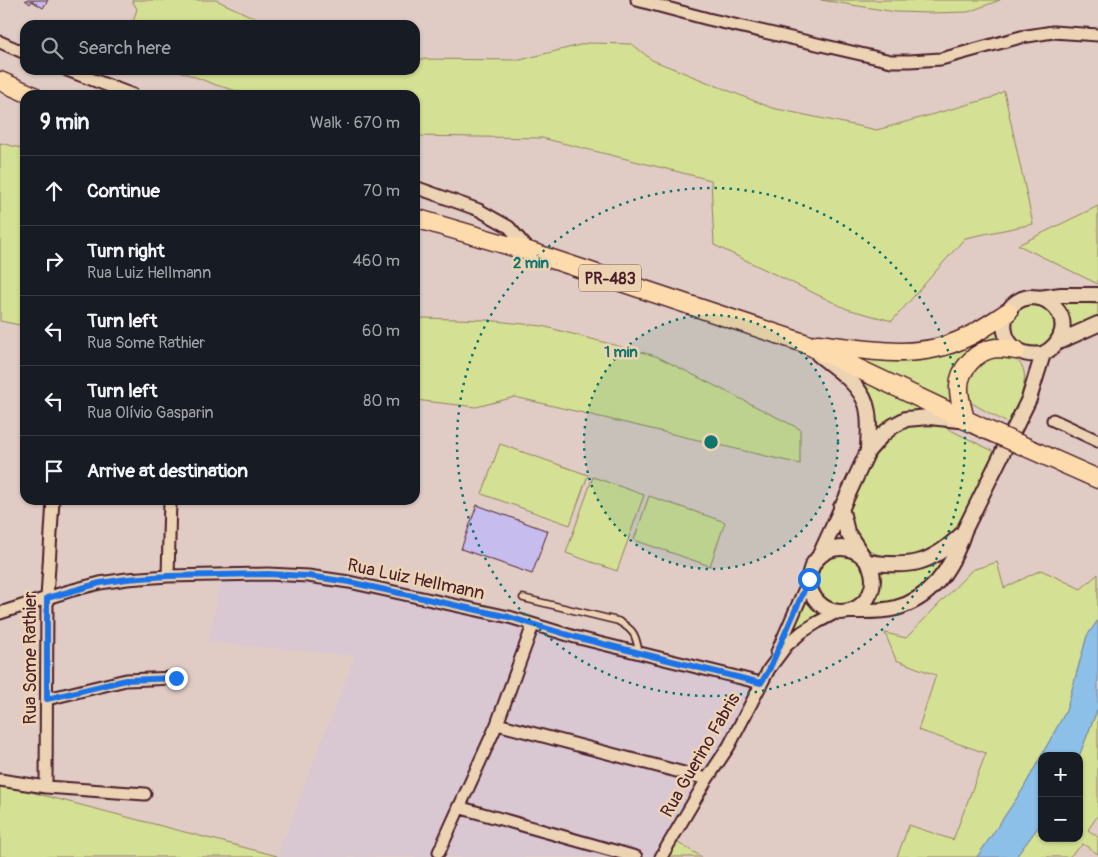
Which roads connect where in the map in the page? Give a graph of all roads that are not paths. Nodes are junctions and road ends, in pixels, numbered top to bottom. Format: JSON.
{"nodes":[{"id":1,"x":637,"y":0,"type":"edge"},
{"id":2,"x":1098,"y":35,"type":"edge"},
{"id":3,"x":0,"y":42,"type":"edge"},
{"id":4,"x":20,"y":51,"type":"edge"},
{"id":5,"x":80,"y":75,"type":"edge"},
{"id":6,"x":0,"y":81,"type":"edge"},
{"id":7,"x":21,"y":90,"type":"edge"},
{"id":8,"x":120,"y":90,"type":"edge"},
{"id":9,"x":420,"y":189,"type":"edge"},
{"id":10,"x":420,"y":219,"type":"edge"},
{"id":11,"x":531,"y":252,"type":"junction"},
{"id":12,"x":1098,"y":295,"type":"edge"},
{"id":13,"x":1039,"y":298,"type":"junction"},
{"id":14,"x":1008,"y":312,"type":"junction"},
{"id":15,"x":1098,"y":324,"type":"edge"},
{"id":16,"x":1058,"y":342,"type":"junction"},
{"id":17,"x":804,"y":343,"type":"junction"},
{"id":18,"x":1016,"y":350,"type":"junction"},
{"id":19,"x":1042,"y":354,"type":"junction"},
{"id":20,"x":965,"y":420,"type":"junction"},
{"id":21,"x":1053,"y":420,"type":"dead end"},
{"id":22,"x":1098,"y":441,"type":"edge"},
{"id":23,"x":868,"y":451,"type":"junction"},
{"id":24,"x":1098,"y":479,"type":"edge"},
{"id":25,"x":53,"y":505,"type":"edge"},
{"id":26,"x":170,"y":505,"type":"edge"},
{"id":27,"x":841,"y":507,"type":"junction"},
{"id":28,"x":964,"y":531,"type":"junction"},
{"id":29,"x":819,"y":557,"type":"junction"},
{"id":30,"x":865,"y":559,"type":"junction"},
{"id":31,"x":168,"y":576,"type":"junction"},
{"id":32,"x":809,"y":579,"type":"junction"},
{"id":33,"x":47,"y":598,"type":"junction"},
{"id":34,"x":523,"y":598,"type":"dead end"},
{"id":35,"x":843,"y":612,"type":"junction"},
{"id":36,"x":0,"y":613,"type":"edge"},
{"id":37,"x":533,"y":624,"type":"junction"},
{"id":38,"x":640,"y":653,"type":"junction"},
{"id":39,"x":769,"y":670,"type":"junction"},
{"id":40,"x":176,"y":678,"type":"dead end"},
{"id":41,"x":761,"y":683,"type":"junction"},
{"id":42,"x":47,"y":699,"type":"junction"},
{"id":43,"x":497,"y":724,"type":"junction"},
{"id":44,"x":707,"y":779,"type":"junction"},
{"id":45,"x":0,"y":780,"type":"edge"},
{"id":46,"x":46,"y":787,"type":"junction"},
{"id":47,"x":145,"y":794,"type":"dead end"},
{"id":48,"x":458,"y":807,"type":"junction"},
{"id":49,"x":438,"y":852,"type":"dead end"},
{"id":50,"x":636,"y":857,"type":"edge"},
{"id":51,"x":661,"y":857,"type":"edge"}],
"edges":[{"from":1,"to":2,"type":"street"},
{"from":3,"to":4,"type":"street"},
{"from":5,"to":8,"type":"street"},
{"from":6,"to":7,"type":"highway"},
{"from":9,"to":11,"type":"street"},
{"from":10,"to":11,"type":"highway","number":"PR-483"},
{"from":11,"to":17,"type":"highway","number":"PR-483"},
{"from":12,"to":13,"type":"street"},
{"from":13,"to":14,"type":"street"},
{"from":13,"to":16,"type":"street"},
{"from":14,"to":17,"type":"highway"},
{"from":14,"to":18,"type":"street"},
{"from":15,"to":16,"type":"street"},
{"from":16,"to":19,"type":"street"},
{"from":17,"to":20,"type":"highway","number":"PR-483"},
{"from":17,"to":23,"type":"street"},
{"from":18,"to":19,"type":"street"},
{"from":18,"to":20,"type":"highway"},
{"from":19,"to":28,"type":"street"},
{"from":20,"to":23,"type":"street"},
{"from":20,"to":24,"type":"highway","number":"PR-483","bridge":true},
{"from":21,"to":22,"type":"street"},
{"from":23,"to":27,"type":"street"},
{"from":25,"to":33,"type":"street","name":"Rua Some Rathier"},
{"from":26,"to":31,"type":"street"},
{"from":27,"to":29,"type":"street"},
{"from":27,"to":30,"type":"street"},
{"from":28,"to":30,"type":"street"},
{"from":28,"to":35,"type":"street"},
{"from":29,"to":30,"type":"street"},
{"from":29,"to":32,"type":"street"},
{"from":30,"to":35,"type":"street"},
{"from":31,"to":33,"type":"street","name":"Rua Luiz Hellmann"},
{"from":31,"to":37,"type":"street","name":"Rua Luiz Hellmann"},
{"from":32,"to":35,"type":"street"},
{"from":32,"to":39,"type":"street"},
{"from":33,"to":36,"type":"street","name":"Rua Luiz Hellmann"},
{"from":33,"to":42,"type":"street","name":"Rua Some Rathier"},
{"from":34,"to":38,"type":"lane"},
{"from":35,"to":39,"type":"street"},
{"from":37,"to":38,"type":"street","name":"Rua Luiz Hellmann"},
{"from":37,"to":43,"type":"street"},
{"from":38,"to":41,"type":"street","name":"Rua Luiz Hellmann"},
{"from":39,"to":41,"type":"street","name":"Rua Guerino Fabris"},
{"from":40,"to":42,"type":"street"},
{"from":41,"to":44,"type":"street","name":"Rua Guerino Fabris"},
{"from":42,"to":46,"type":"street","name":"Rua Some Rathier"},
{"from":43,"to":44,"type":"street"},
{"from":43,"to":48,"type":"street"},
{"from":44,"to":51,"type":"street","name":"Rua Guerino Fabris"},
{"from":45,"to":46,"type":"street"},
{"from":46,"to":47,"type":"street"},
{"from":48,"to":49,"type":"street"},
{"from":48,"to":50,"type":"street"}]}
